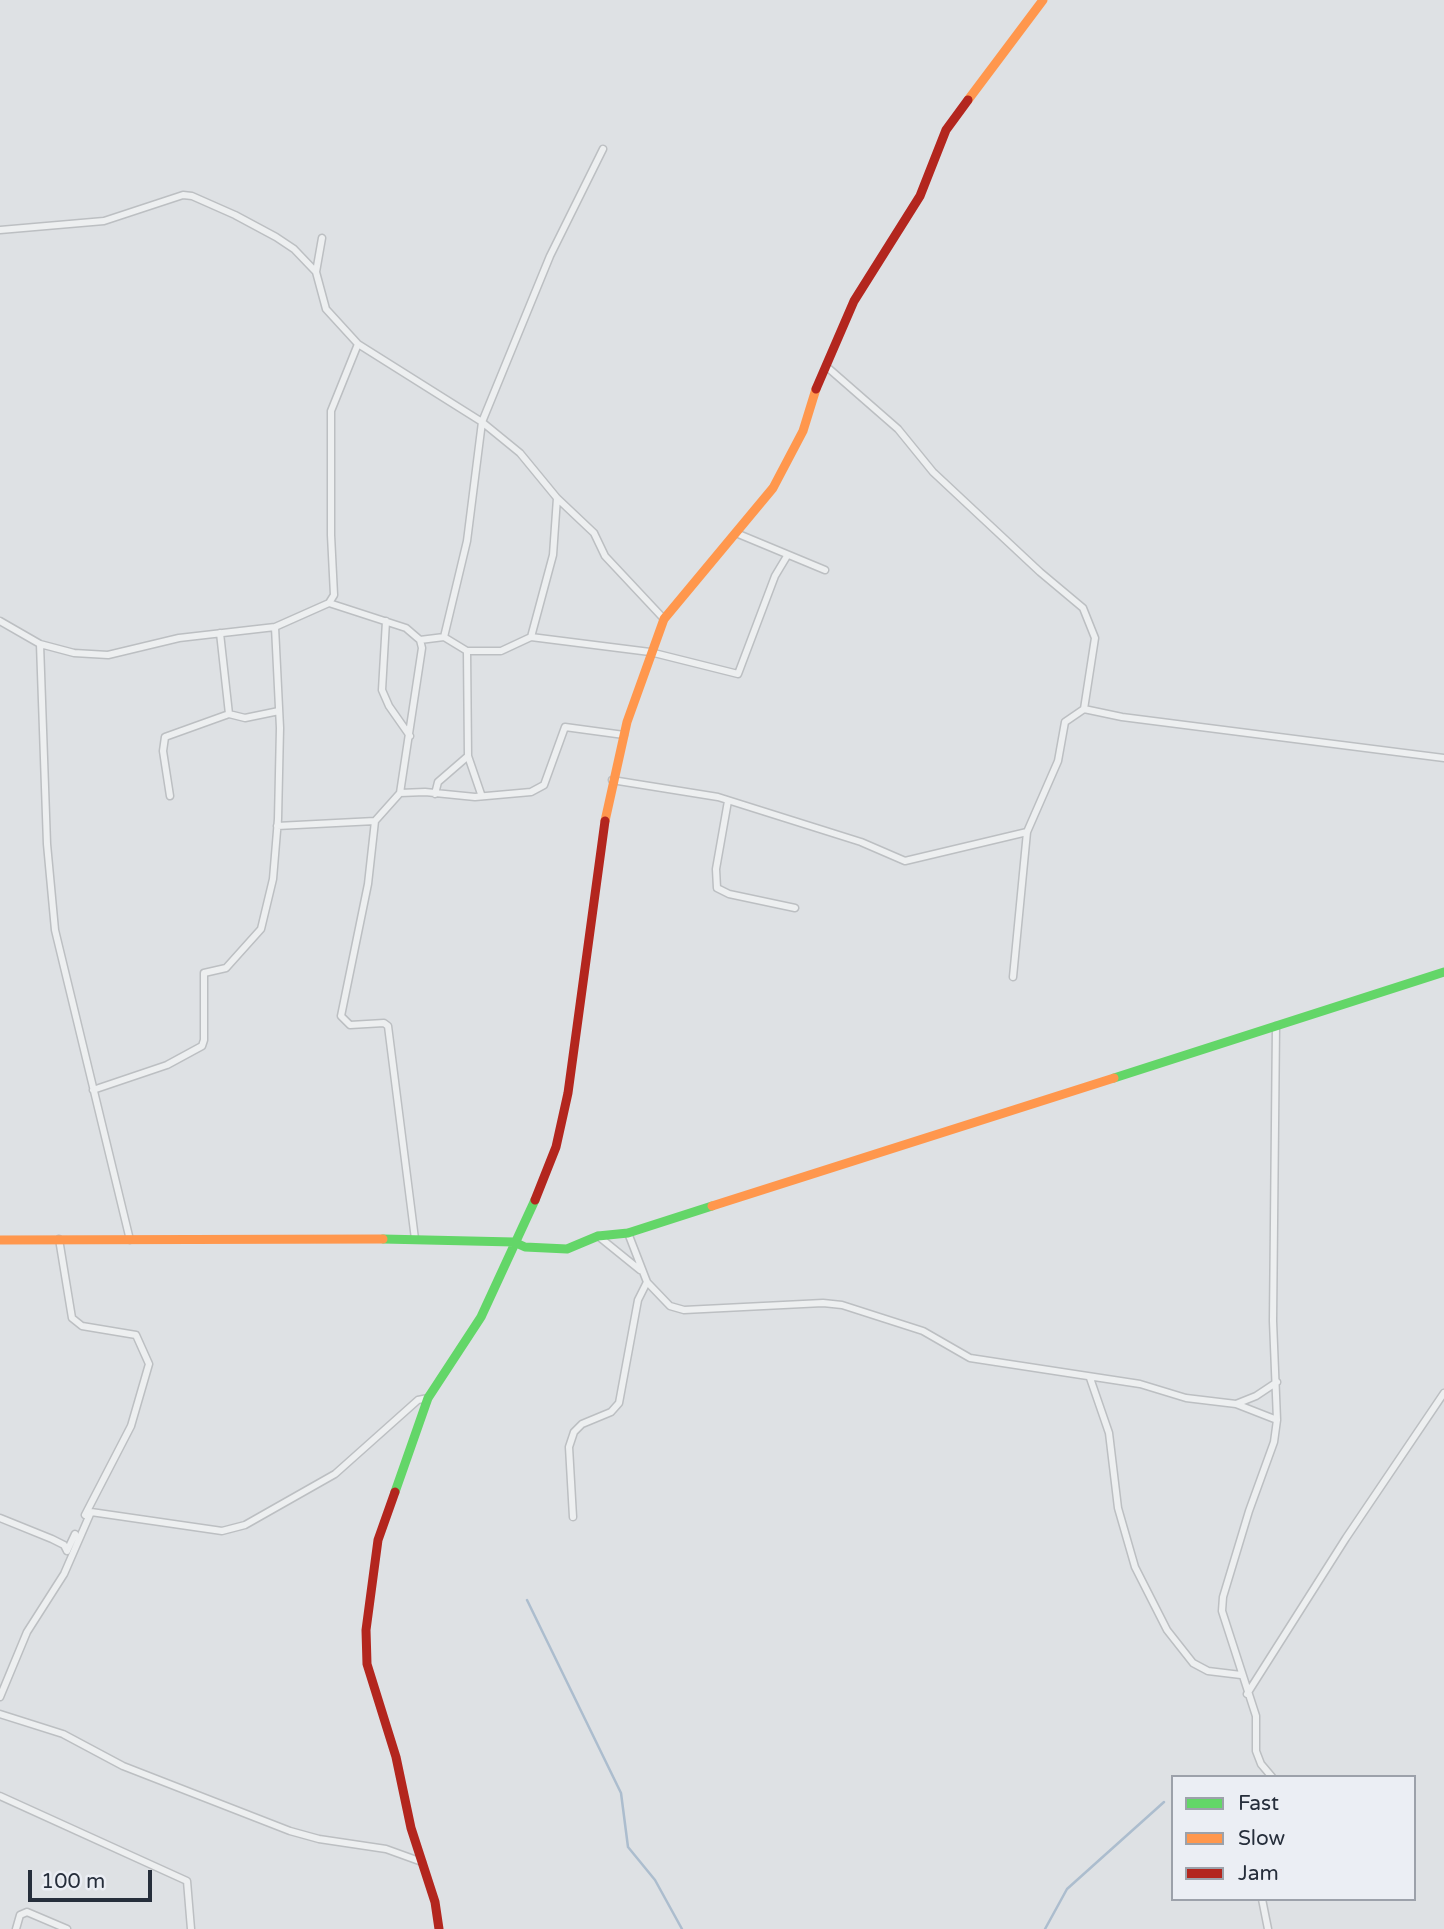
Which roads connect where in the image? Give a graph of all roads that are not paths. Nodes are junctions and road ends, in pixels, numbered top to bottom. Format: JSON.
{"nodes":[{"id":1,"x":1043,"y":0,"type":"edge"},
{"id":2,"x":603,"y":149,"type":"dead end"},
{"id":3,"x":0,"y":230,"type":"edge"},
{"id":4,"x":322,"y":238,"type":"dead end"},
{"id":5,"x":316,"y":272,"type":"junction"},
{"id":6,"x":358,"y":344,"type":"junction"},
{"id":7,"x":827,"y":367,"type":"junction"},
{"id":8,"x":482,"y":422,"type":"junction"},
{"id":9,"x":557,"y":498,"type":"junction"},
{"id":10,"x":736,"y":533,"type":"junction"},
{"id":11,"x":787,"y":556,"type":"junction"},
{"id":12,"x":825,"y":570,"type":"dead end"},
{"id":13,"x":329,"y":603,"type":"junction"},
{"id":14,"x":664,"y":619,"type":"junction"},
{"id":15,"x":0,"y":621,"type":"edge"},
{"id":16,"x":386,"y":621,"type":"junction"},
{"id":17,"x":275,"y":627,"type":"junction"},
{"id":18,"x":220,"y":633,"type":"junction"},
{"id":19,"x":444,"y":637,"type":"junction"},
{"id":20,"x":531,"y":637,"type":"junction"},
{"id":21,"x":420,"y":640,"type":"junction"},
{"id":22,"x":40,"y":644,"type":"junction"},
{"id":23,"x":467,"y":651,"type":"junction"},
{"id":24,"x":650,"y":652,"type":"junction"},
{"id":25,"x":1084,"y":709,"type":"junction"},
{"id":26,"x":279,"y":710,"type":"junction"},
{"id":27,"x":229,"y":714,"type":"junction"},
{"id":28,"x":624,"y":735,"type":"junction"},
{"id":29,"x":410,"y":736,"type":"junction"},
{"id":30,"x":468,"y":756,"type":"junction"},
{"id":31,"x":1444,"y":758,"type":"edge"},
{"id":32,"x":612,"y":780,"type":"junction"},
{"id":33,"x":401,"y":793,"type":"junction"},
{"id":34,"x":435,"y":793,"type":"junction"},
{"id":35,"x":481,"y":794,"type":"junction"},
{"id":36,"x":170,"y":796,"type":"dead end"},
{"id":37,"x":728,"y":801,"type":"junction"},
{"id":38,"x":375,"y":821,"type":"junction"},
{"id":39,"x":277,"y":826,"type":"junction"},
{"id":40,"x":1027,"y":832,"type":"junction"},
{"id":41,"x":795,"y":908,"type":"dead end"},
{"id":42,"x":1444,"y":972,"type":"edge"},
{"id":43,"x":1013,"y":977,"type":"dead end"},
{"id":44,"x":1276,"y":1026,"type":"junction"},
{"id":45,"x":93,"y":1090,"type":"junction"},
{"id":46,"x":628,"y":1233,"type":"junction"},
{"id":47,"x":598,"y":1236,"type":"junction"},
{"id":48,"x":59,"y":1239,"type":"junction"},
{"id":49,"x":415,"y":1239,"type":"junction"},
{"id":50,"x":0,"y":1240,"type":"edge"},
{"id":51,"x":130,"y":1240,"type":"junction"},
{"id":52,"x":514,"y":1242,"type":"junction"},
{"id":53,"x":642,"y":1271,"type":"junction"},
{"id":54,"x":647,"y":1282,"type":"junction"},
{"id":55,"x":1090,"y":1378,"type":"junction"},
{"id":56,"x":1277,"y":1382,"type":"junction"},
{"id":57,"x":1444,"y":1393,"type":"edge"},
{"id":58,"x":428,"y":1398,"type":"junction"},
{"id":59,"x":1236,"y":1404,"type":"junction"},
{"id":60,"x":1277,"y":1420,"type":"junction"},
{"id":61,"x":573,"y":1517,"type":"dead end"},
{"id":62,"x":0,"y":1518,"type":"edge"},
{"id":63,"x":67,"y":1551,"type":"junction"},
{"id":64,"x":64,"y":1574,"type":"junction"},
{"id":65,"x":1241,"y":1675,"type":"junction"},
{"id":66,"x":1247,"y":1694,"type":"junction"},
{"id":67,"x":0,"y":1696,"type":"edge"},
{"id":68,"x":0,"y":1714,"type":"edge"},
{"id":69,"x":1270,"y":1775,"type":"edge"},
{"id":70,"x":0,"y":1796,"type":"edge"},
{"id":71,"x":422,"y":1862,"type":"junction"},
{"id":72,"x":1262,"y":1901,"type":"edge"},
{"id":73,"x":16,"y":1929,"type":"edge"},
{"id":74,"x":67,"y":1929,"type":"edge"},
{"id":75,"x":191,"y":1929,"type":"edge"},
{"id":76,"x":439,"y":1929,"type":"edge"},
{"id":77,"x":1268,"y":1929,"type":"edge"}],
"edges":[{"from":1,"to":7,"type":"street"},
{"from":2,"to":8,"type":"street"},
{"from":3,"to":5,"type":"street"},
{"from":4,"to":5,"type":"street"},
{"from":5,"to":6,"type":"street"},
{"from":6,"to":8,"type":"street"},
{"from":6,"to":13,"type":"street"},
{"from":7,"to":10,"type":"street"},
{"from":7,"to":25,"type":"street"},
{"from":8,"to":9,"type":"street"},
{"from":8,"to":19,"type":"street"},
{"from":9,"to":14,"type":"street"},
{"from":9,"to":20,"type":"street"},
{"from":10,"to":11,"type":"street"},
{"from":10,"to":14,"type":"street"},
{"from":11,"to":12,"type":"street"},
{"from":11,"to":24,"type":"street"},
{"from":13,"to":16,"type":"street"},
{"from":13,"to":17,"type":"street"},
{"from":14,"to":24,"type":"street"},
{"from":15,"to":22,"type":"street"},
{"from":16,"to":21,"type":"street"},
{"from":16,"to":29,"type":"street"},
{"from":17,"to":18,"type":"street"},
{"from":17,"to":26,"type":"street"},
{"from":18,"to":22,"type":"street"},
{"from":18,"to":27,"type":"street"},
{"from":19,"to":21,"type":"street"},
{"from":19,"to":23,"type":"street"},
{"from":20,"to":23,"type":"street"},
{"from":20,"to":24,"type":"street"},
{"from":21,"to":29,"type":"street"},
{"from":22,"to":45,"type":"street"},
{"from":23,"to":30,"type":"street"},
{"from":24,"to":28,"type":"street"},
{"from":25,"to":31,"type":"street"},
{"from":25,"to":40,"type":"street"},
{"from":26,"to":27,"type":"street"},
{"from":26,"to":39,"type":"street"},
{"from":27,"to":36,"type":"street"},
{"from":28,"to":32,"type":"street"},
{"from":28,"to":35,"type":"street"},
{"from":29,"to":33,"type":"street"},
{"from":30,"to":34,"type":"street"},
{"from":30,"to":35,"type":"street"},
{"from":32,"to":37,"type":"street"},
{"from":32,"to":52,"type":"street"},
{"from":33,"to":34,"type":"street"},
{"from":33,"to":38,"type":"street"},
{"from":34,"to":35,"type":"street"},
{"from":37,"to":40,"type":"street"},
{"from":37,"to":41,"type":"street"},
{"from":38,"to":39,"type":"street"},
{"from":38,"to":49,"type":"street"},
{"from":39,"to":45,"type":"street"},
{"from":40,"to":43,"type":"street"},
{"from":42,"to":44,"type":"street"},
{"from":44,"to":46,"type":"street"},
{"from":44,"to":56,"type":"street"},
{"from":45,"to":51,"type":"street"},
{"from":46,"to":47,"type":"street"},
{"from":46,"to":53,"type":"street"},
{"from":47,"to":52,"type":"street"},
{"from":47,"to":53,"type":"street"},
{"from":48,"to":50,"type":"street"},
{"from":48,"to":51,"type":"street"},
{"from":48,"to":63,"type":"street"},
{"from":49,"to":51,"type":"street"},
{"from":49,"to":52,"type":"street"},
{"from":52,"to":58,"type":"street"},
{"from":53,"to":54,"type":"street"},
{"from":54,"to":55,"type":"street"},
{"from":54,"to":61,"type":"street"},
{"from":55,"to":59,"type":"street"},
{"from":55,"to":65,"type":"street"},
{"from":56,"to":59,"type":"street"},
{"from":56,"to":60,"type":"street"},
{"from":57,"to":66,"type":"street"},
{"from":58,"to":64,"type":"street"},
{"from":58,"to":71,"type":"street"},
{"from":59,"to":60,"type":"street"},
{"from":60,"to":65,"type":"street"},
{"from":62,"to":63,"type":"street"},
{"from":63,"to":64,"type":"street"},
{"from":64,"to":67,"type":"street"},
{"from":65,"to":66,"type":"street"},
{"from":66,"to":69,"type":"street"},
{"from":68,"to":71,"type":"street"},
{"from":70,"to":75,"type":"street"},
{"from":71,"to":76,"type":"street"},
{"from":72,"to":77,"type":"street"},
{"from":73,"to":74,"type":"street"}]}
